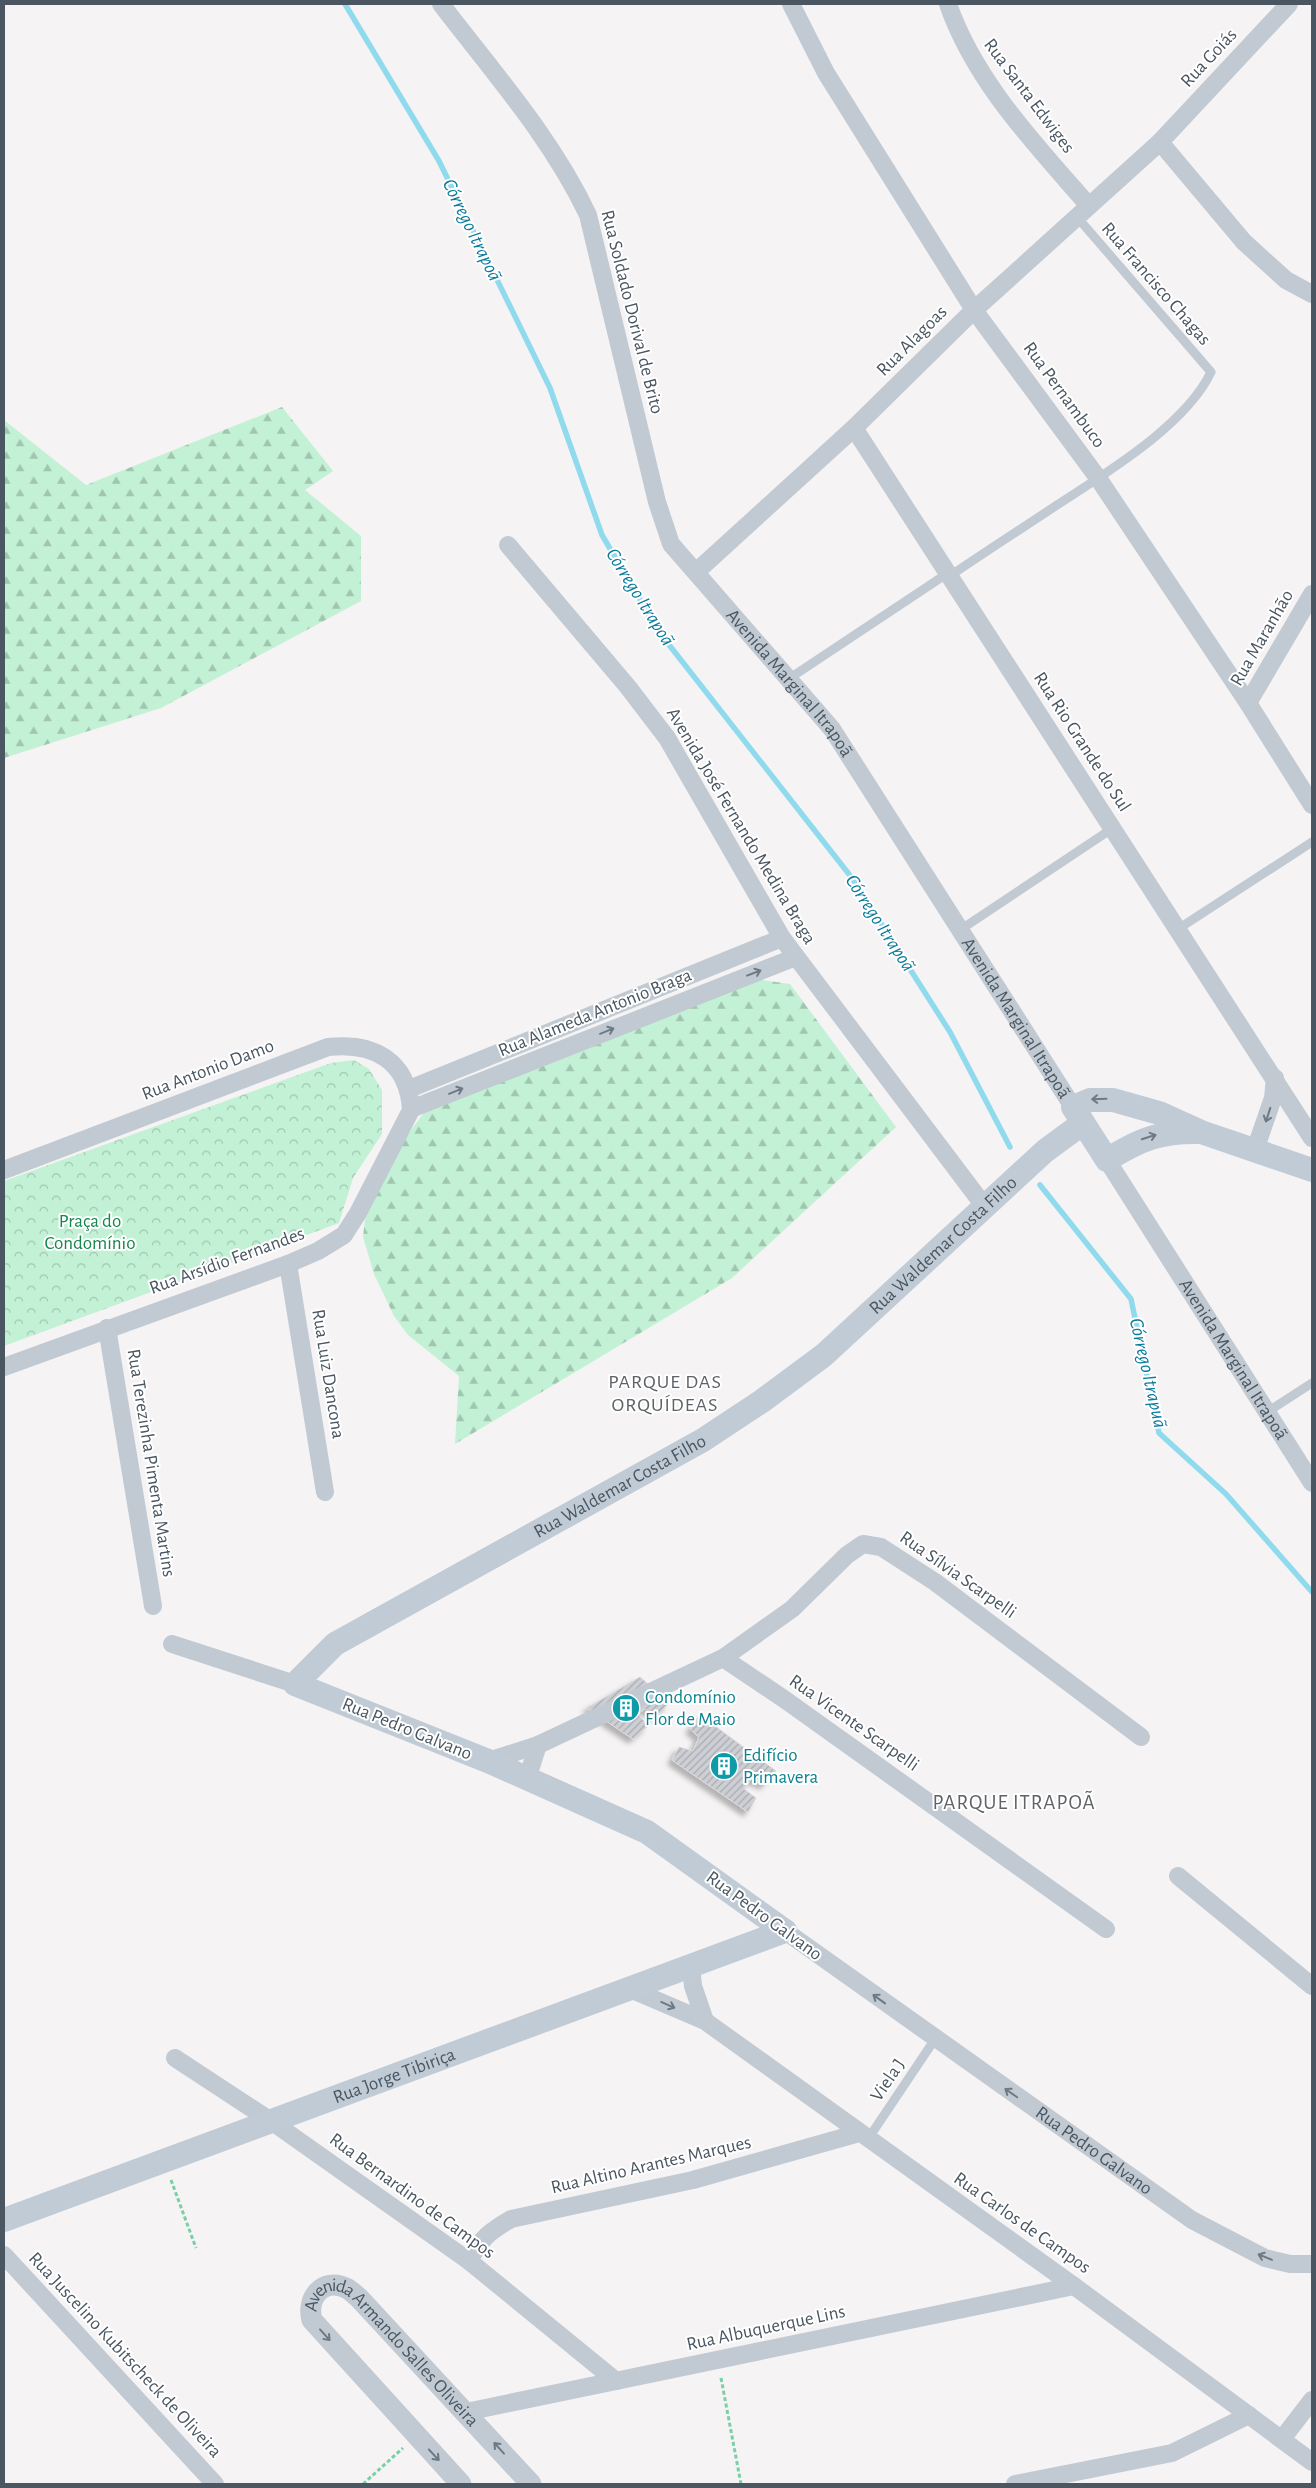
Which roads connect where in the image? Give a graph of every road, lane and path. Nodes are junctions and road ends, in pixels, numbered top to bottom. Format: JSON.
{"nodes":[{"id":1,"x":441,"y":4,"type":"edge"},
{"id":2,"x":792,"y":4,"type":"edge"},
{"id":3,"x":948,"y":4,"type":"edge"},
{"id":4,"x":1288,"y":4,"type":"edge"},
{"id":5,"x":1160,"y":142,"type":"junction"},
{"id":6,"x":1083,"y":212,"type":"junction"},
{"id":7,"x":1312,"y":294,"type":"edge"},
{"id":8,"x":974,"y":310,"type":"junction"},
{"id":9,"x":854,"y":428,"type":"junction"},
{"id":10,"x":1098,"y":478,"type":"junction"},
{"id":11,"x":508,"y":545,"type":"dead end"},
{"id":12,"x":696,"y":572,"type":"junction"},
{"id":13,"x":949,"y":575,"type":"junction"},
{"id":14,"x":1312,"y":594,"type":"edge"},
{"id":15,"x":790,"y":678,"type":"junction"},
{"id":16,"x":1248,"y":703,"type":"junction"},
{"id":17,"x":1312,"y":805,"type":"edge"},
{"id":18,"x":1113,"y":828,"type":"junction"},
{"id":19,"x":1312,"y":842,"type":"edge"},
{"id":20,"x":1178,"y":929,"type":"junction"},
{"id":21,"x":960,"y":930,"type":"junction"},
{"id":22,"x":782,"y":938,"type":"junction"},
{"id":23,"x":796,"y":957,"type":"junction"},
{"id":24,"x":1275,"y":1078,"type":"junction"},
{"id":25,"x":410,"y":1097,"type":"junction"},
{"id":26,"x":1078,"y":1115,"type":"junction"},
{"id":27,"x":1201,"y":1132,"type":"junction"},
{"id":28,"x":1312,"y":1138,"type":"edge"},
{"id":29,"x":1255,"y":1150,"type":"junction"},
{"id":30,"x":1107,"y":1160,"type":"junction"},
{"id":31,"x":4,"y":1170,"type":"edge"},
{"id":32,"x":1312,"y":1170,"type":"edge"},
{"id":33,"x":985,"y":1207,"type":"junction"},
{"id":34,"x":288,"y":1264,"type":"junction"},
{"id":35,"x":107,"y":1328,"type":"junction"},
{"id":36,"x":4,"y":1367,"type":"edge"},
{"id":37,"x":1312,"y":1383,"type":"edge"},
{"id":38,"x":1267,"y":1412,"type":"junction"},
{"id":39,"x":1312,"y":1483,"type":"edge"},
{"id":40,"x":325,"y":1492,"type":"dead end"},
{"id":41,"x":153,"y":1606,"type":"dead end"},
{"id":42,"x":172,"y":1644,"type":"dead end"},
{"id":43,"x":723,"y":1658,"type":"junction"},
{"id":44,"x":295,"y":1684,"type":"junction"},
{"id":45,"x":1140,"y":1737,"type":"dead end"},
{"id":46,"x":538,"y":1745,"type":"junction"},
{"id":47,"x":488,"y":1762,"type":"junction"},
{"id":48,"x":527,"y":1779,"type":"junction"},
{"id":49,"x":1178,"y":1876,"type":"dead end"},
{"id":50,"x":1106,"y":1929,"type":"dead end"},
{"id":51,"x":785,"y":1931,"type":"junction"},
{"id":52,"x":691,"y":1966,"type":"junction"},
{"id":53,"x":1312,"y":1986,"type":"edge"},
{"id":54,"x":630,"y":1989,"type":"junction"},
{"id":55,"x":705,"y":2021,"type":"junction"},
{"id":56,"x":935,"y":2039,"type":"junction"},
{"id":57,"x":175,"y":2058,"type":"dead end"},
{"id":58,"x":271,"y":2121,"type":"junction"},
{"id":59,"x":863,"y":2136,"type":"junction"},
{"id":60,"x":164,"y":2161,"type":"junction"},
{"id":61,"x":4,"y":2220,"type":"edge"},
{"id":62,"x":196,"y":2248,"type":"dead end"},
{"id":63,"x":4,"y":2255,"type":"edge"},
{"id":64,"x":469,"y":2261,"type":"junction"},
{"id":65,"x":1312,"y":2264,"type":"edge"},
{"id":66,"x":1074,"y":2286,"type":"junction"},
{"id":67,"x":718,"y":2360,"type":"junction"},
{"id":68,"x":616,"y":2381,"type":"junction"},
{"id":69,"x":1312,"y":2400,"type":"edge"},
{"id":70,"x":466,"y":2412,"type":"junction"},
{"id":71,"x":1249,"y":2415,"type":"junction"},
{"id":72,"x":416,"y":2436,"type":"junction"},
{"id":73,"x":1282,"y":2439,"type":"junction"},
{"id":74,"x":1312,"y":2462,"type":"edge"},
{"id":75,"x":215,"y":2484,"type":"edge"},
{"id":76,"x":364,"y":2484,"type":"edge"},
{"id":77,"x":461,"y":2484,"type":"edge"},
{"id":78,"x":531,"y":2484,"type":"edge"},
{"id":79,"x":741,"y":2484,"type":"edge"},
{"id":80,"x":1015,"y":2484,"type":"edge"}],
"edges":[{"from":1,"to":12,"type":"street","name":"Rua Soldado Dorival de Brito"},
{"from":2,"to":8,"type":"street","name":"Rua Pernambuco"},
{"from":3,"to":6,"type":"street","name":"Rua Santa Edwiges"},
{"from":4,"to":5,"type":"street","name":"Rua Goiás"},
{"from":5,"to":6,"type":"street","name":"Rua Alagoas"},
{"from":5,"to":7,"type":"street"},
{"from":6,"to":8,"type":"street","name":"Rua Alagoas"},
{"from":6,"to":10,"type":"lane","name":"Rua Francisco Chagas"},
{"from":8,"to":9,"type":"street","name":"Rua Alagoas"},
{"from":8,"to":10,"type":"street","name":"Rua Pernambuco"},
{"from":9,"to":12,"type":"street","name":"Rua Alagoas"},
{"from":9,"to":13,"type":"street","name":"Rua Rio Grande do Sul"},
{"from":10,"to":13,"type":"lane"},
{"from":10,"to":16,"type":"street","name":"Rua Pernambuco"},
{"from":11,"to":22,"type":"street","name":"Avenida José Fernando Medina Braga"},
{"from":12,"to":15,"type":"street","name":"Avenida Marginal Itrapoã"},
{"from":13,"to":15,"type":"lane"},
{"from":13,"to":18,"type":"street","name":"Rua Rio Grande do Sul"},
{"from":14,"to":16,"type":"street","name":"Rua Maranhão"},
{"from":15,"to":21,"type":"street","name":"Avenida Marginal Itrapoã"},
{"from":16,"to":17,"type":"street","name":"Rua Pernambuco"},
{"from":18,"to":20,"type":"street","name":"Rua Rio Grande do Sul"},
{"from":18,"to":21,"type":"lane"},
{"from":19,"to":20,"type":"lane"},
{"from":20,"to":24,"type":"street","name":"Rua Rio Grande do Sul"},
{"from":21,"to":26,"type":"street","name":"Avenida Marginal Itrapoã"},
{"from":22,"to":23,"type":"street","name":"Avenida José Fernando Medina Braga"},
{"from":22,"to":25,"type":"street","name":"Rua Alameda Antonio Braga"},
{"from":25,"to":23,"type":"street","name":"Rua Alameda Antonio Braga","one_way":true},
{"from":23,"to":33,"type":"street","name":"Avenida José Fernando Medina Braga"},
{"from":24,"to":28,"type":"street","name":"Rua Rio Grande do Sul"},
{"from":24,"to":29,"type":"street","one_way":true},
{"from":25,"to":31,"type":"street","name":"Rua Antonio Damo"},
{"from":25,"to":34,"type":"street","name":"Rua Arsídio Fernandes"},
{"from":27,"to":26,"type":"main road","name":"Rua Waldemar Costa Filho","one_way":true},
{"from":26,"to":30,"type":"main road","name":"Avenida Marginal Itrapoã"},
{"from":26,"to":33,"type":"main road","name":"Rua Waldemar Costa Filho"},
{"from":27,"to":29,"type":"main road"},
{"from":30,"to":27,"type":"main road","one_way":true},
{"from":29,"to":32,"type":"main road"},
{"from":30,"to":38,"type":"street","name":"Avenida Marginal Itrapoã"},
{"from":33,"to":44,"type":"main road","name":"Rua Waldemar Costa Filho"},
{"from":34,"to":35,"type":"street","name":"Rua Arsídio Fernandes"},
{"from":34,"to":40,"type":"street","name":"Rua Luiz Dancona"},
{"from":35,"to":36,"type":"street","name":"Rua Arsídio Fernandes"},
{"from":35,"to":41,"type":"street","name":"Rua Terezinha Pimenta Martins"},
{"from":37,"to":38,"type":"lane"},
{"from":38,"to":39,"type":"street","name":"Avenida Marginal Itrapoã"},
{"from":42,"to":44,"type":"street","name":"Rua Pedro Galvano"},
{"from":43,"to":45,"type":"street","name":"Rua Sílvia Scarpelli"},
{"from":43,"to":46,"type":"street","name":"Rua Sílvia Scarpelli"},
{"from":43,"to":50,"type":"street","name":"Rua Vicente Scarpelli"},
{"from":44,"to":47,"type":"main road","name":"Rua Pedro Galvano"},
{"from":46,"to":47,"type":"street","name":"Rua Sílvia Scarpelli"},
{"from":46,"to":48,"type":"street"},
{"from":47,"to":48,"type":"main road","name":"Rua Pedro Galvano"},
{"from":48,"to":51,"type":"main road","name":"Rua Pedro Galvano"},
{"from":49,"to":53,"type":"street"},
{"from":51,"to":52,"type":"main road","name":"Rua Jorge Tibiriça"},
{"from":56,"to":51,"type":"street","name":"Rua Pedro Galvano","one_way":true},
{"from":52,"to":54,"type":"main road","name":"Rua Jorge Tibiriça"},
{"from":52,"to":55,"type":"street"},
{"from":54,"to":55,"type":"street","name":"Rua Carlos de Campos","one_way":true},
{"from":54,"to":58,"type":"main road","name":"Rua Jorge Tibiriça"},
{"from":55,"to":59,"type":"street","name":"Rua Carlos de Campos"},
{"from":56,"to":59,"type":"lane","name":"Viela J"},
{"from":65,"to":56,"type":"street","name":"Rua Pedro Galvano","one_way":true},
{"from":57,"to":58,"type":"street","name":"Rua Bernardino de Campos"},
{"from":58,"to":60,"type":"main road","name":"Rua Jorge Tibiriça"},
{"from":58,"to":64,"type":"street","name":"Rua Bernardino de Campos"},
{"from":59,"to":64,"type":"street","name":"Rua Altino Arantes Marques"},
{"from":59,"to":66,"type":"street","name":"Rua Carlos de Campos"},
{"from":60,"to":61,"type":"main road","name":"Rua Jorge Tibiriça"},
{"from":60,"to":62,"type":"path"},
{"from":63,"to":75,"type":"street","name":"Rua Juscelino Kubitscheck de Oliveira"},
{"from":64,"to":68,"type":"street","name":"Rua Bernardino de Campos"},
{"from":66,"to":67,"type":"street","name":"Rua Albuquerque Lins"},
{"from":66,"to":71,"type":"street","name":"Rua Carlos de Campos"},
{"from":67,"to":68,"type":"street","name":"Rua Albuquerque Lins"},
{"from":67,"to":79,"type":"path"},
{"from":68,"to":70,"type":"street","name":"Rua Albuquerque Lins"},
{"from":69,"to":73,"type":"street"},
{"from":70,"to":72,"type":"street","name":"Avenida Armando Salles Oliveira","one_way":true},
{"from":78,"to":70,"type":"street","name":"Avenida Armando Salles Oliveira","one_way":true},
{"from":71,"to":73,"type":"street","name":"Rua Carlos de Campos"},
{"from":71,"to":80,"type":"street"},
{"from":72,"to":76,"type":"path"},
{"from":72,"to":77,"type":"street","name":"Avenida Armando Salles Oliveira","one_way":true},
{"from":73,"to":74,"type":"street","name":"Rua Carlos de Campos"}]}
